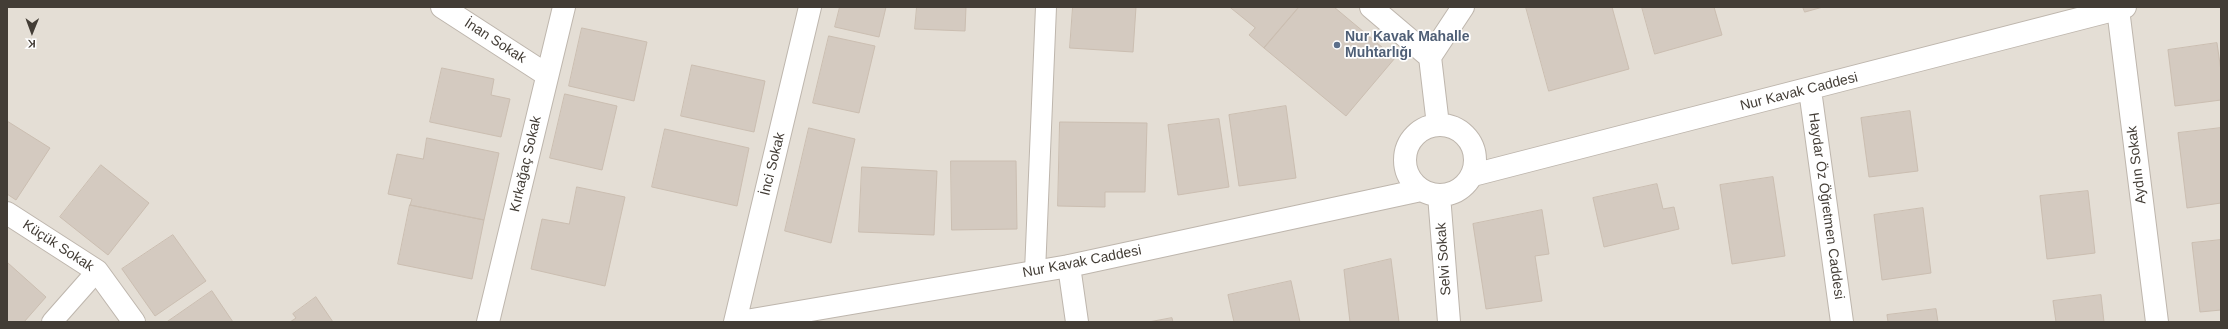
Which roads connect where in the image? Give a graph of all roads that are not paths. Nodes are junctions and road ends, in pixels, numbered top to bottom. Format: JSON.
{"nodes":[{"id":1,"x":442,"y":7,"type":"edge"},
{"id":2,"x":564,"y":7,"type":"edge"},
{"id":3,"x":810,"y":7,"type":"edge"},
{"id":4,"x":1046,"y":7,"type":"edge"},
{"id":5,"x":1371,"y":7,"type":"edge"},
{"id":6,"x":1462,"y":7,"type":"edge"},
{"id":7,"x":2122,"y":8,"type":"edge"},
{"id":8,"x":1430,"y":57,"type":"junction"},
{"id":9,"x":547,"y":75,"type":"junction"},
{"id":10,"x":1810,"y":90,"type":"junction"},
{"id":11,"x":1438,"y":125,"type":"junction"},
{"id":12,"x":1473,"y":175,"type":"junction"},
{"id":13,"x":1430,"y":192,"type":"junction"},
{"id":14,"x":7,"y":213,"type":"edge"},
{"id":15,"x":1069,"y":266,"type":"junction"},
{"id":16,"x":97,"y":271,"type":"junction"},
{"id":17,"x":1035,"y":272,"type":"junction"},
{"id":18,"x":52,"y":322,"type":"edge"},
{"id":19,"x":134,"y":322,"type":"edge"},
{"id":20,"x":488,"y":322,"type":"edge"},
{"id":21,"x":735,"y":322,"type":"edge"},
{"id":22,"x":740,"y":322,"type":"edge"},
{"id":23,"x":1077,"y":322,"type":"edge"},
{"id":24,"x":1448,"y":322,"type":"edge"},
{"id":25,"x":1842,"y":322,"type":"edge"},
{"id":26,"x":2157,"y":322,"type":"edge"}],
"edges":[{"from":1,"to":9,"type":"street","name":"İnan Sokak"},
{"from":2,"to":9,"type":"street","name":"Kırkağaç Sokak"},
{"from":3,"to":21,"type":"street","name":"İnci Sokak"},
{"from":4,"to":17,"type":"lane"},
{"from":5,"to":8,"type":"street"},
{"from":6,"to":8,"type":"street"},
{"from":7,"to":10,"type":"street","name":"Nur Kavak Caddesi"},
{"from":7,"to":26,"type":"street","name":"Aydın Sokak"},
{"from":8,"to":11,"type":"street"},
{"from":9,"to":20,"type":"street","name":"Kırkağaç Sokak"},
{"from":10,"to":12,"type":"street","name":"Nur Kavak Caddesi"},
{"from":10,"to":25,"type":"street","name":"Haydar Öz Öğretmen Caddesi"},
{"from":11,"to":12,"type":"street"},
{"from":11,"to":13,"type":"street"},
{"from":12,"to":13,"type":"street"},
{"from":13,"to":15,"type":"street","name":"Nur Kavak Caddesi"},
{"from":13,"to":24,"type":"street","name":"Selvi Sokak"},
{"from":14,"to":16,"type":"street","name":"Küçük Sokak"},
{"from":15,"to":17,"type":"street","name":"Nur Kavak Caddesi"},
{"from":15,"to":23,"type":"street"},
{"from":16,"to":18,"type":"lane"},
{"from":16,"to":19,"type":"street","name":"Küçük Sokak"},
{"from":17,"to":22,"type":"street","name":"Nur Kavak Caddesi"}]}
